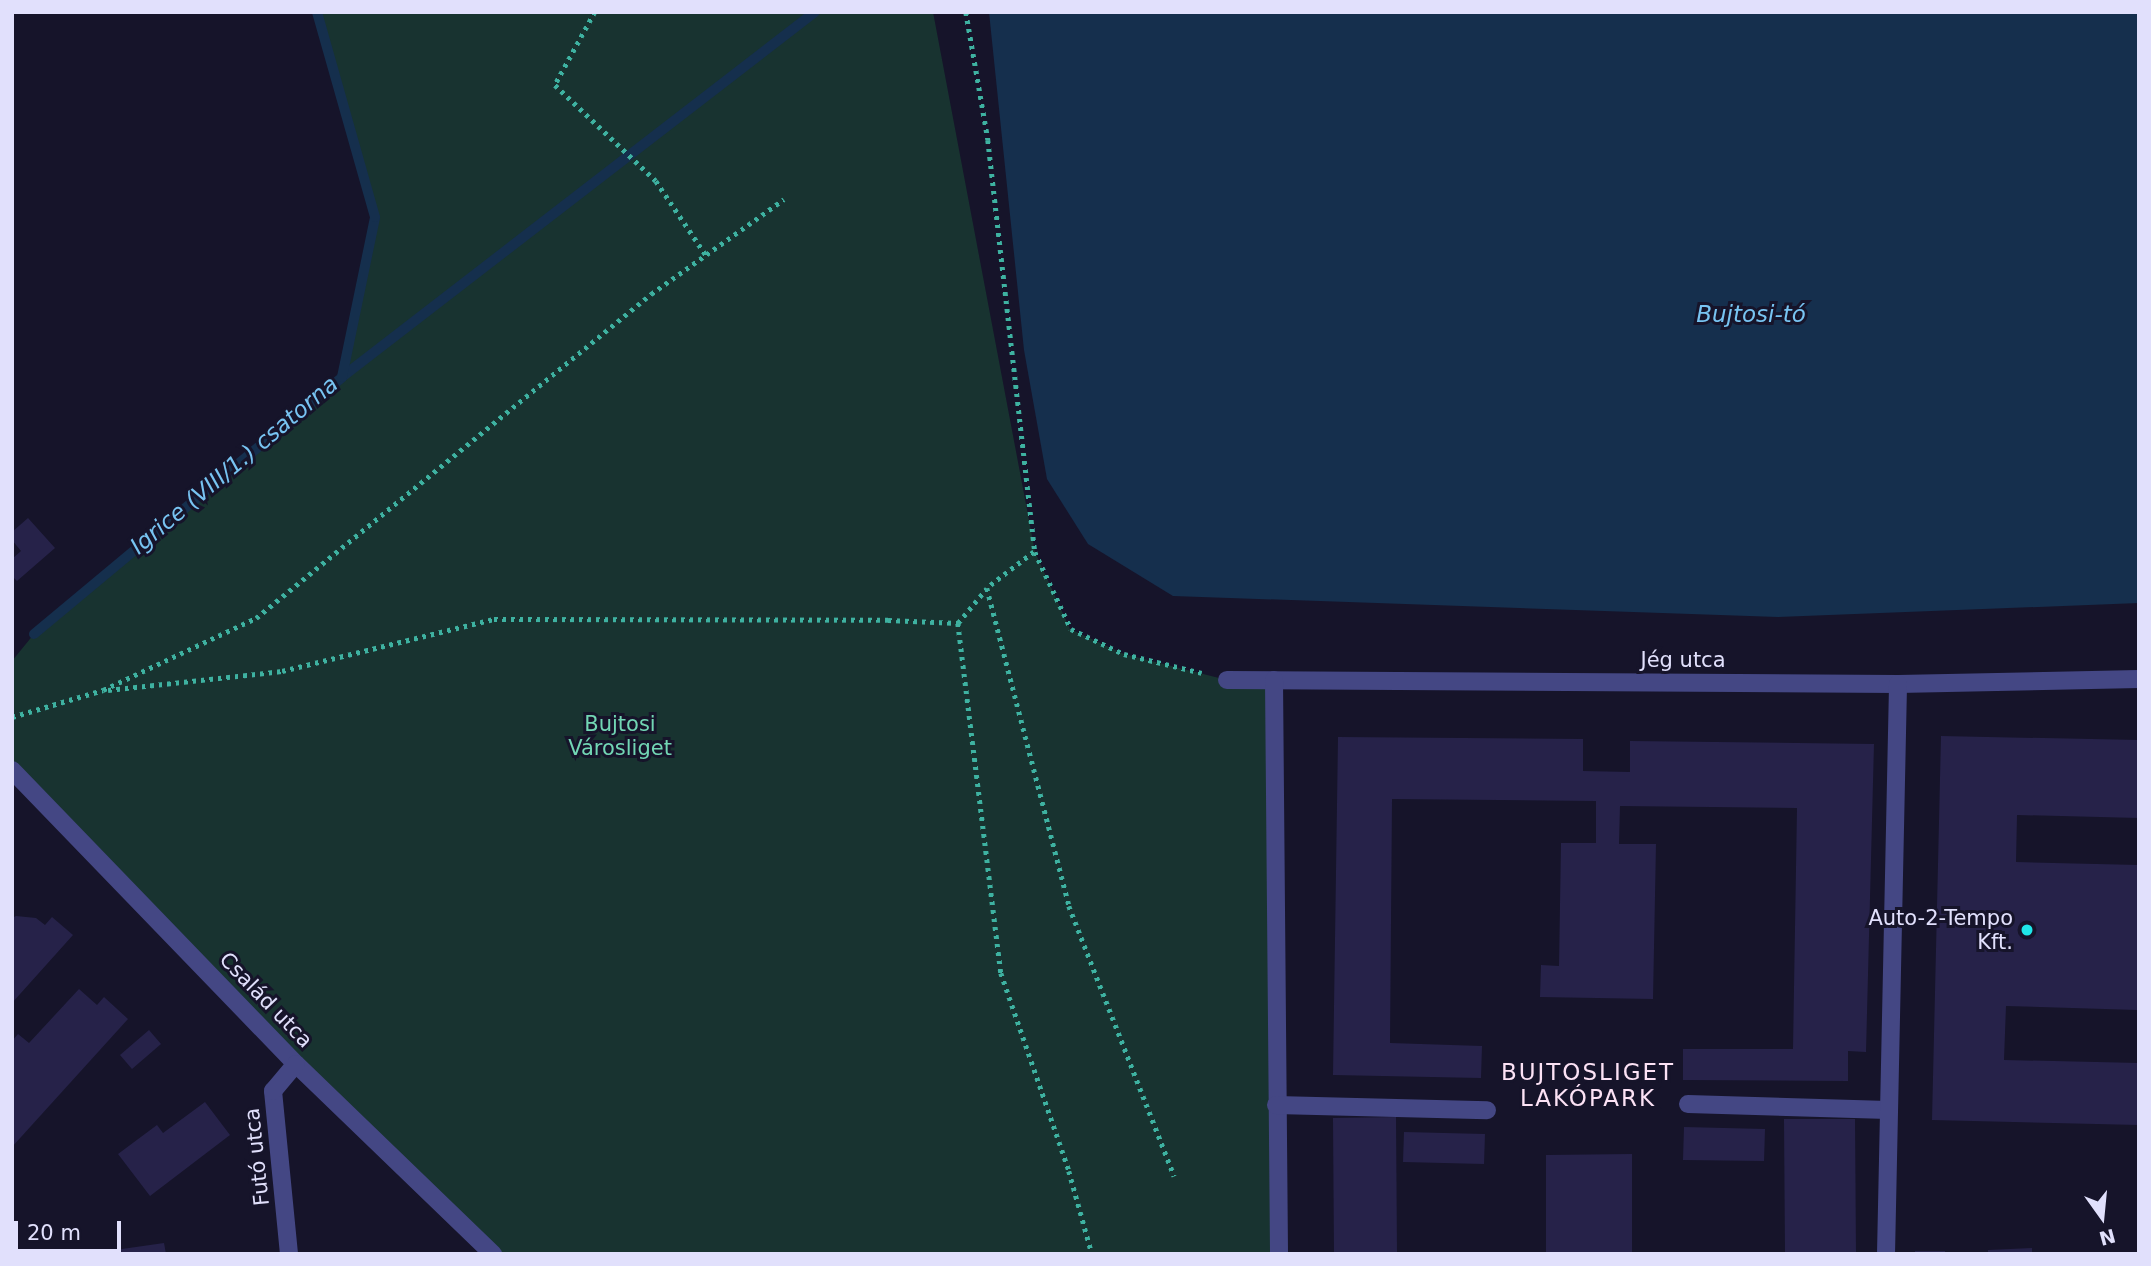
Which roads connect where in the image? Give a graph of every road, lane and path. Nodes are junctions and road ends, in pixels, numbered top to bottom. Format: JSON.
{"nodes":[{"id":1,"x":595,"y":12,"type":"edge"},
{"id":2,"x":966,"y":12,"type":"edge"},
{"id":3,"x":784,"y":199,"type":"dead end"},
{"id":4,"x":706,"y":255,"type":"junction"},
{"id":5,"x":1035,"y":552,"type":"junction"},
{"id":6,"x":987,"y":587,"type":"junction"},
{"id":7,"x":958,"y":623,"type":"junction"},
{"id":8,"x":2139,"y":679,"type":"edge"},
{"id":9,"x":1227,"y":680,"type":"joint"},
{"id":10,"x":1274,"y":680,"type":"junction"},
{"id":11,"x":1898,"y":684,"type":"junction"},
{"id":12,"x":103,"y":691,"type":"junction"},
{"id":13,"x":12,"y":717,"type":"edge"},
{"id":14,"x":13,"y":773,"type":"edge"},
{"id":15,"x":296,"y":1064,"type":"junction"},
{"id":16,"x":1688,"y":1104,"type":"dead end"},
{"id":17,"x":1276,"y":1105,"type":"junction"},
{"id":18,"x":1487,"y":1110,"type":"dead end"},
{"id":19,"x":1888,"y":1110,"type":"junction"},
{"id":20,"x":1174,"y":1176,"type":"dead end"},
{"id":21,"x":289,"y":1254,"type":"edge"},
{"id":22,"x":493,"y":1254,"type":"edge"},
{"id":23,"x":1092,"y":1254,"type":"edge"},
{"id":24,"x":1279,"y":1254,"type":"edge"},
{"id":25,"x":1886,"y":1254,"type":"edge"}],
"edges":[{"from":1,"to":4,"type":"path"},
{"from":2,"to":5,"type":"path"},
{"from":3,"to":4,"type":"path"},
{"from":4,"to":12,"type":"path"},
{"from":5,"to":6,"type":"path"},
{"from":5,"to":9,"type":"path"},
{"from":6,"to":7,"type":"path"},
{"from":6,"to":20,"type":"path"},
{"from":7,"to":12,"type":"path"},
{"from":7,"to":23,"type":"path"},
{"from":8,"to":11,"type":"street","name":"Jég utca"},
{"from":9,"to":10,"type":"street","name":"Jég utca"},
{"from":10,"to":11,"type":"street","name":"Jég utca"},
{"from":10,"to":17,"type":"street"},
{"from":11,"to":19,"type":"street"},
{"from":12,"to":13,"type":"path"},
{"from":14,"to":15,"type":"street","name":"Család utca"},
{"from":15,"to":21,"type":"street","name":"Futó utca"},
{"from":15,"to":22,"type":"street","name":"Család utca"},
{"from":16,"to":19,"type":"street"},
{"from":17,"to":18,"type":"street"},
{"from":17,"to":24,"type":"street"},
{"from":19,"to":25,"type":"street"}]}
